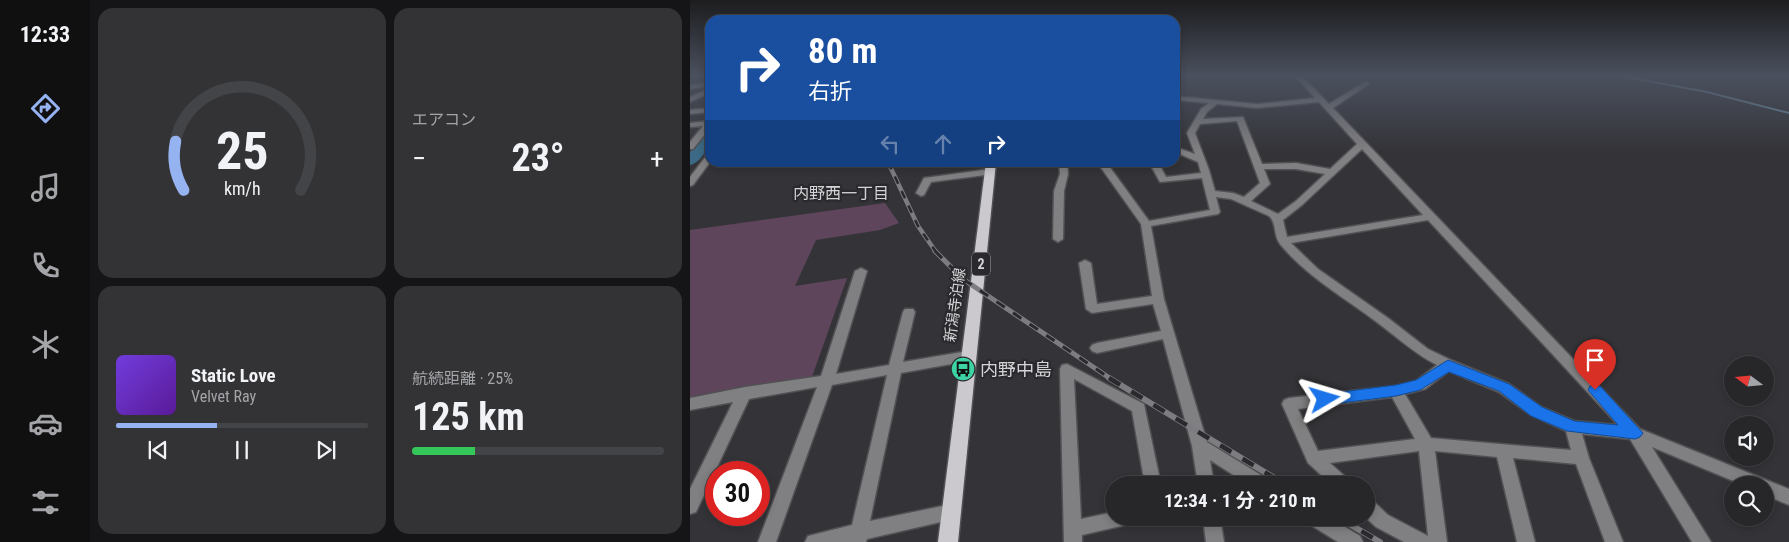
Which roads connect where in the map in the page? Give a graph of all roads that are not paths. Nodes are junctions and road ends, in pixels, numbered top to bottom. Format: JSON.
{"nodes":[{"id":1,"x":1206,"y":100,"type":"edge"},
{"id":2,"x":1318,"y":100,"type":"edge"},
{"id":3,"x":1321,"y":100,"type":"edge"},
{"id":4,"x":1340,"y":100,"type":"edge"},
{"id":5,"x":1216,"y":101,"type":"junction"},
{"id":6,"x":1328,"y":108,"type":"junction"},
{"id":7,"x":705,"y":110,"type":"edge"},
{"id":8,"x":690,"y":112,"type":"edge"},
{"id":9,"x":1198,"y":122,"type":"junction"},
{"id":10,"x":705,"y":124,"type":"edge"},
{"id":11,"x":690,"y":125,"type":"edge"},
{"id":12,"x":705,"y":128,"type":"edge"},
{"id":13,"x":700,"y":134,"type":"junction"},
{"id":14,"x":690,"y":136,"type":"edge"},
{"id":15,"x":1362,"y":144,"type":"junction"},
{"id":16,"x":690,"y":147,"type":"edge"},
{"id":17,"x":1180,"y":151,"type":"edge"},
{"id":18,"x":1201,"y":160,"type":"junction"},
{"id":19,"x":705,"y":164,"type":"edge"},
{"id":20,"x":990,"y":167,"type":"edge"},
{"id":21,"x":1063,"y":167,"type":"edge"},
{"id":22,"x":1105,"y":167,"type":"edge"},
{"id":23,"x":1156,"y":167,"type":"edge"},
{"id":24,"x":1258,"y":167,"type":"junction"},
{"id":25,"x":1332,"y":172,"type":"junction"},
{"id":26,"x":1206,"y":175,"type":"junction"},
{"id":27,"x":690,"y":183,"type":"edge"},
{"id":28,"x":921,"y":193,"type":"dead end"},
{"id":29,"x":1211,"y":193,"type":"junction"},
{"id":30,"x":1245,"y":201,"type":"junction"},
{"id":31,"x":1431,"y":217,"type":"junction"},
{"id":32,"x":1278,"y":219,"type":"junction"},
{"id":33,"x":1146,"y":224,"type":"junction"},
{"id":34,"x":1058,"y":239,"type":"dead end"},
{"id":35,"x":1284,"y":241,"type":"junction"},
{"id":36,"x":1086,"y":264,"type":"dead end"},
{"id":37,"x":861,"y":271,"type":"dead end"},
{"id":38,"x":1158,"y":299,"type":"junction"},
{"id":39,"x":910,"y":312,"type":"dead end"},
{"id":40,"x":1168,"y":334,"type":"junction"},
{"id":41,"x":1097,"y":348,"type":"dead end"},
{"id":42,"x":968,"y":356,"type":"junction"},
{"id":43,"x":1448,"y":366,"type":"junction"},
{"id":44,"x":895,"y":368,"type":"junction"},
{"id":45,"x":827,"y":380,"type":"junction"},
{"id":46,"x":1396,"y":390,"type":"junction"},
{"id":47,"x":745,"y":393,"type":"junction"},
{"id":48,"x":690,"y":404,"type":"edge"},
{"id":49,"x":1572,"y":427,"type":"junction"},
{"id":50,"x":1635,"y":433,"type":"junction"},
{"id":51,"x":1426,"y":444,"type":"junction"},
{"id":52,"x":1200,"y":446,"type":"junction"},
{"id":53,"x":1503,"y":451,"type":"junction"},
{"id":54,"x":1314,"y":458,"type":"junction"},
{"id":55,"x":1582,"y":458,"type":"junction"},
{"id":56,"x":1151,"y":476,"type":"edge"},
{"id":57,"x":1205,"y":476,"type":"edge"},
{"id":58,"x":1248,"y":476,"type":"edge"},
{"id":59,"x":1333,"y":476,"type":"edge"},
{"id":60,"x":1739,"y":476,"type":"edge"},
{"id":61,"x":1774,"y":491,"type":"edge"},
{"id":62,"x":1789,"y":497,"type":"edge"},
{"id":63,"x":690,"y":506,"type":"edge"},
{"id":64,"x":952,"y":512,"type":"junction"},
{"id":65,"x":1375,"y":514,"type":"edge"},
{"id":66,"x":1105,"y":524,"type":"edge"},
{"id":67,"x":1213,"y":526,"type":"edge"},
{"id":68,"x":1328,"y":526,"type":"edge"},
{"id":69,"x":1073,"y":536,"type":"edge"},
{"id":70,"x":858,"y":537,"type":"edge"},
{"id":71,"x":768,"y":542,"type":"edge"},
{"id":72,"x":814,"y":542,"type":"edge"},
{"id":73,"x":948,"y":542,"type":"edge"},
{"id":74,"x":1215,"y":542,"type":"edge"},
{"id":75,"x":1354,"y":542,"type":"edge"},
{"id":76,"x":1422,"y":542,"type":"edge"},
{"id":77,"x":1438,"y":542,"type":"edge"},
{"id":78,"x":1526,"y":542,"type":"edge"},
{"id":79,"x":1614,"y":542,"type":"edge"},
{"id":80,"x":1702,"y":542,"type":"edge"}],
"edges":[{"from":1,"to":5,"type":"street"},
{"from":2,"to":5,"type":"street"},
{"from":3,"to":6,"type":"street"},
{"from":4,"to":6,"type":"street"},
{"from":5,"to":9,"type":"street"},
{"from":6,"to":15,"type":"street"},
{"from":7,"to":8,"type":"street"},
{"from":9,"to":18,"type":"street"},
{"from":9,"to":24,"type":"street"},
{"from":10,"to":11,"type":"street"},
{"from":12,"to":13,"type":"street"},
{"from":13,"to":14,"type":"street"},
{"from":13,"to":16,"type":"street"},
{"from":15,"to":25,"type":"street"},
{"from":15,"to":31,"type":"street"},
{"from":17,"to":18,"type":"street"},
{"from":18,"to":26,"type":"street"},
{"from":19,"to":27,"type":"street"},
{"from":20,"to":28,"type":"street"},
{"from":20,"to":42,"type":"main road","name":"新潟寺泊線","number":"2"},
{"from":21,"to":34,"type":"street"},
{"from":22,"to":33,"type":"street"},
{"from":23,"to":26,"type":"street"},
{"from":24,"to":25,"type":"street"},
{"from":24,"to":30,"type":"street"},
{"from":25,"to":32,"type":"street"},
{"from":26,"to":29,"type":"street"},
{"from":29,"to":30,"type":"street"},
{"from":29,"to":33,"type":"street"},
{"from":30,"to":32,"type":"street"},
{"from":31,"to":35,"type":"street"},
{"from":31,"to":50,"type":"street"},
{"from":32,"to":35,"type":"street"},
{"from":33,"to":38,"type":"street"},
{"from":35,"to":43,"type":"street"},
{"from":36,"to":38,"type":"street"},
{"from":37,"to":45,"type":"street"},
{"from":38,"to":40,"type":"street"},
{"from":39,"to":44,"type":"street"},
{"from":40,"to":41,"type":"street"},
{"from":40,"to":52,"type":"street"},
{"from":42,"to":44,"type":"street"},
{"from":42,"to":64,"type":"main road","name":"新潟寺泊線","number":"2"},
{"from":43,"to":46,"type":"street"},
{"from":43,"to":49,"type":"street"},
{"from":44,"to":45,"type":"street"},
{"from":44,"to":70,"type":"street"},
{"from":45,"to":47,"type":"street"},
{"from":45,"to":71,"type":"street"},
{"from":46,"to":51,"type":"street"},
{"from":46,"to":54,"type":"street"},
{"from":47,"to":48,"type":"street"},
{"from":47,"to":63,"type":"street"},
{"from":49,"to":50,"type":"street"},
{"from":49,"to":55,"type":"street"},
{"from":50,"to":60,"type":"street"},
{"from":50,"to":80,"type":"street"},
{"from":51,"to":53,"type":"street"},
{"from":51,"to":54,"type":"street"},
{"from":51,"to":77,"type":"street"},
{"from":52,"to":57,"type":"street"},
{"from":52,"to":58,"type":"street"},
{"from":53,"to":55,"type":"street"},
{"from":53,"to":78,"type":"street"},
{"from":54,"to":59,"type":"street"},
{"from":55,"to":79,"type":"street"},
{"from":56,"to":69,"type":"street"},
{"from":61,"to":62,"type":"street"},
{"from":64,"to":70,"type":"street"},
{"from":64,"to":73,"type":"main road","name":"新潟寺泊線","number":"2"},
{"from":65,"to":76,"type":"street"},
{"from":66,"to":69,"type":"street"},
{"from":67,"to":74,"type":"street"},
{"from":68,"to":75,"type":"street"},
{"from":70,"to":72,"type":"street"}]}
